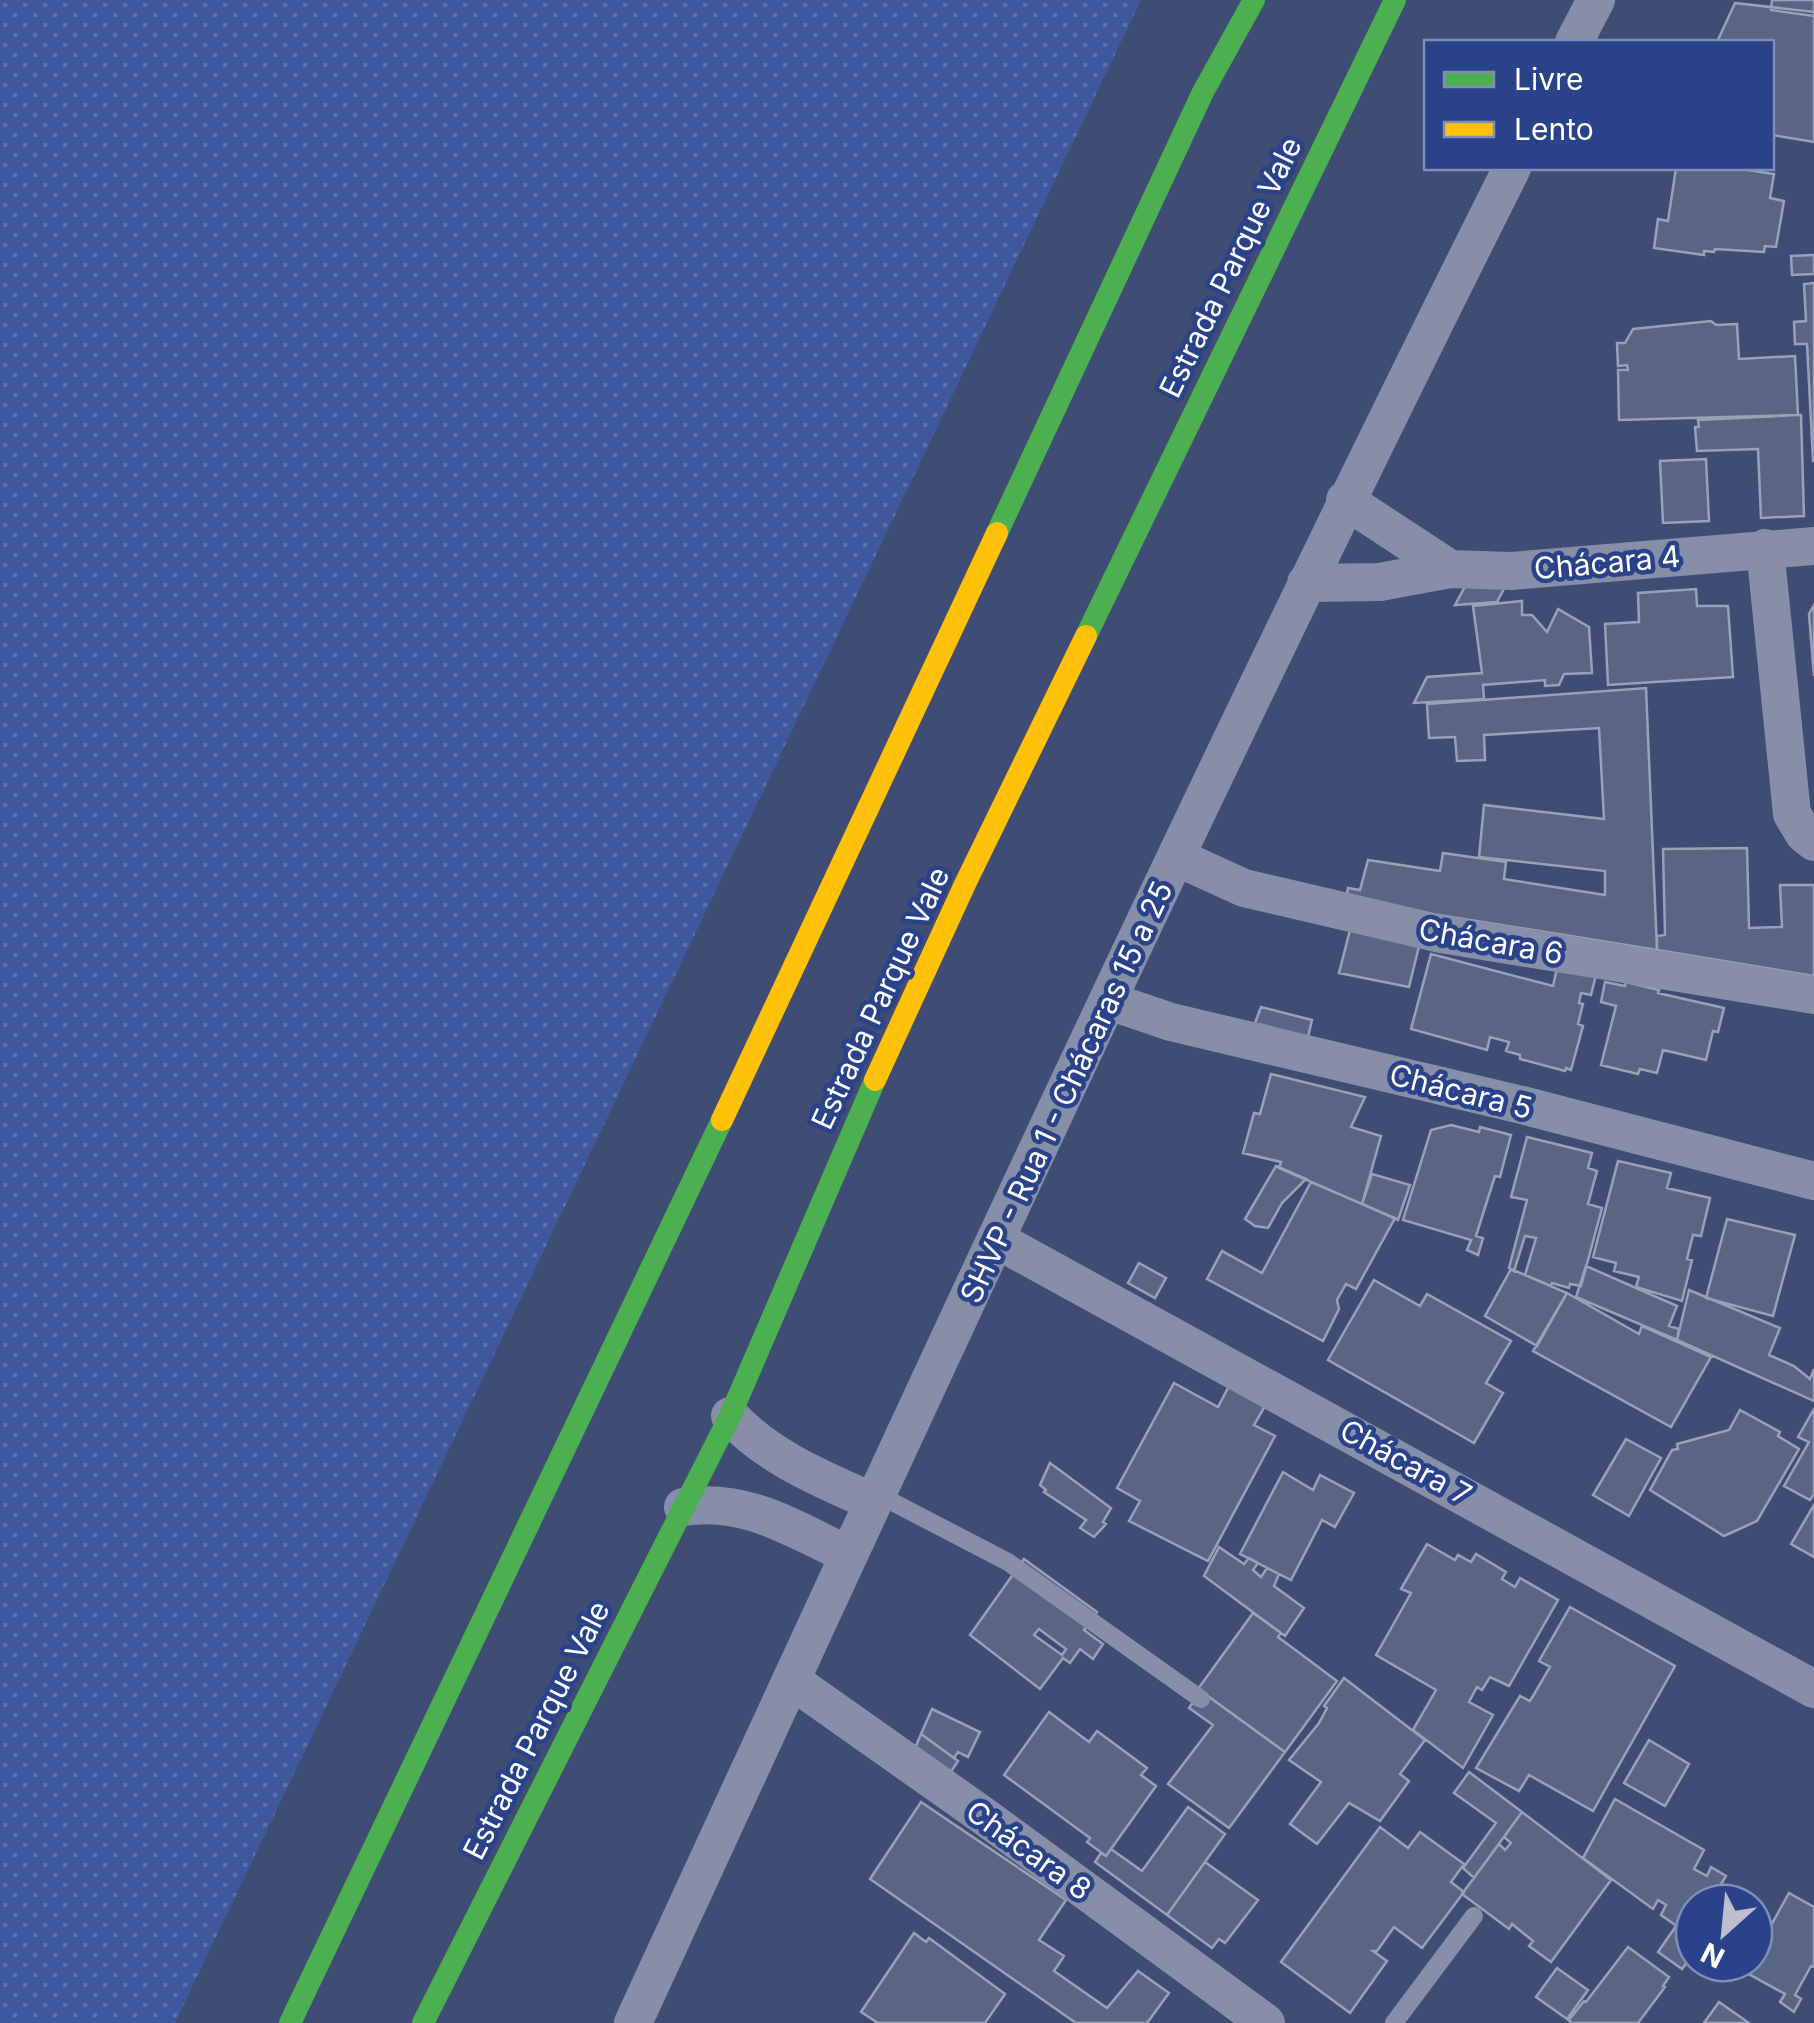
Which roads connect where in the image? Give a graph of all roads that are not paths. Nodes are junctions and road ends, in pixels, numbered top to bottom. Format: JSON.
{"nodes":[{"id":1,"x":1232,"y":0,"type":"edge"},
{"id":2,"x":1254,"y":0,"type":"edge"},
{"id":3,"x":1396,"y":0,"type":"edge"},
{"id":4,"x":1596,"y":0,"type":"edge"},
{"id":5,"x":1575,"y":40,"type":"edge"},
{"id":6,"x":1203,"y":92,"type":"junction"},
{"id":7,"x":1511,"y":170,"type":"edge"},
{"id":8,"x":1345,"y":500,"type":"junction"},
{"id":9,"x":1814,"y":546,"type":"edge"},
{"id":10,"x":1765,"y":548,"type":"junction"},
{"id":11,"x":1450,"y":570,"type":"junction"},
{"id":12,"x":1306,"y":583,"type":"junction"},
{"id":13,"x":1814,"y":842,"type":"edge"},
{"id":14,"x":1176,"y":857,"type":"junction"},
{"id":15,"x":1814,"y":996,"type":"edge"},
{"id":16,"x":1109,"y":1002,"type":"junction"},
{"id":17,"x":1814,"y":1181,"type":"edge"},
{"id":18,"x":997,"y":1240,"type":"junction"},
{"id":19,"x":730,"y":1416,"type":"junction"},
{"id":20,"x":875,"y":1498,"type":"junction"},
{"id":21,"x":683,"y":1507,"type":"junction"},
{"id":22,"x":848,"y":1555,"type":"junction"},
{"id":23,"x":791,"y":1680,"type":"junction"},
{"id":24,"x":1814,"y":1688,"type":"edge"},
{"id":25,"x":1201,"y":1699,"type":"dead end"},
{"id":26,"x":1474,"y":1916,"type":"dead end"},
{"id":27,"x":290,"y":2023,"type":"edge"},
{"id":28,"x":423,"y":2023,"type":"edge"},
{"id":29,"x":632,"y":2023,"type":"edge"},
{"id":30,"x":1266,"y":2023,"type":"edge"},
{"id":31,"x":1394,"y":2023,"type":"edge"}],
"edges":[{"from":1,"to":6,"type":"main road"},
{"from":2,"to":6,"type":"main road"},
{"from":3,"to":19,"type":"main road","name":"Estrada Parque Vale"},
{"from":4,"to":5,"type":"street"},
{"from":6,"to":27,"type":"main road"},
{"from":7,"to":8,"type":"street","name":"SHVP - Rua 1 - Chácaras 15 a 25"},
{"from":8,"to":11,"type":"street"},
{"from":8,"to":12,"type":"street","name":"SHVP - Rua 1 - Chácaras 15 a 25"},
{"from":9,"to":10,"type":"street","name":"Chácara 4"},
{"from":10,"to":11,"type":"street","name":"Chácara 4"},
{"from":10,"to":13,"type":"street"},
{"from":11,"to":12,"type":"street","name":"Chácara 4"},
{"from":12,"to":14,"type":"street","name":"SHVP - Rua 1 - Chácaras 15 a 25"},
{"from":14,"to":15,"type":"street","name":"Chácara 6"},
{"from":14,"to":16,"type":"street","name":"SHVP - Rua 1 - Chácaras 15 a 25"},
{"from":16,"to":17,"type":"street","name":"Chácara 5"},
{"from":16,"to":18,"type":"street","name":"SHVP - Rua 1 - Chácaras 15 a 25"},
{"from":18,"to":20,"type":"street","name":"SHVP - Rua 1 - Chácaras 15 a 25"},
{"from":18,"to":24,"type":"street","name":"Chácara 7"},
{"from":19,"to":20,"type":"street"},
{"from":19,"to":21,"type":"main road","name":"Estrada Parque Vale"},
{"from":20,"to":22,"type":"street","name":"SHVP - Rua 1 - Chácaras 15 a 25"},
{"from":20,"to":25,"type":"lane"},
{"from":21,"to":22,"type":"street"},
{"from":21,"to":28,"type":"main road","name":"Estrada Parque Vale"},
{"from":22,"to":23,"type":"street","name":"SHVP - Rua 1 - Chácaras 15 a 25"},
{"from":23,"to":29,"type":"street","name":"SHVP - Rua 1 - Chácaras 15 a 25"},
{"from":23,"to":30,"type":"street","name":"Chácara 8"},
{"from":26,"to":31,"type":"lane"}]}
